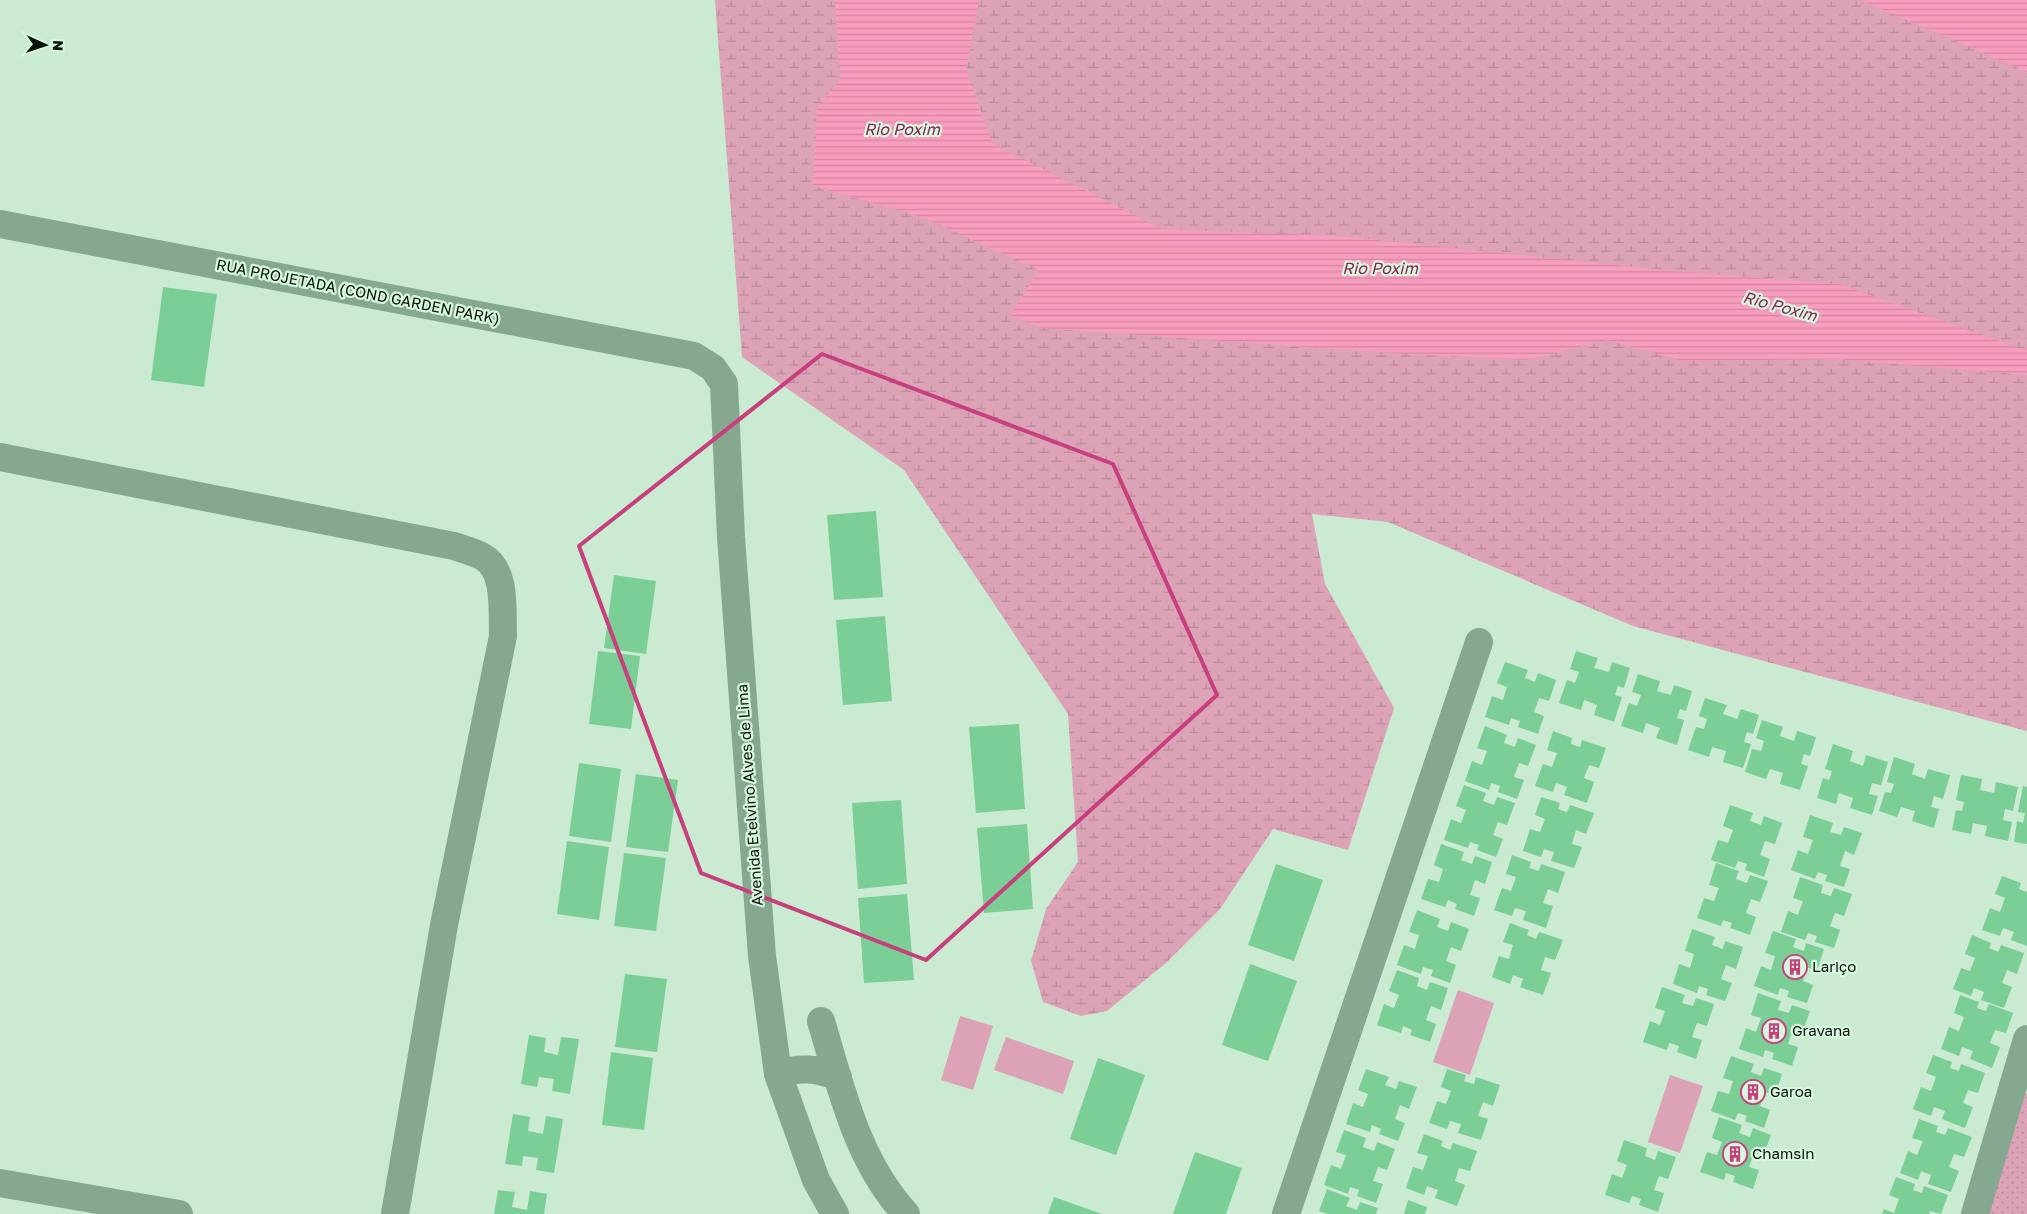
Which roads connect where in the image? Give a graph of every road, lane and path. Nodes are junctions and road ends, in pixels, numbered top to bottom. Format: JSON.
{"nodes":[{"id":1,"x":0,"y":224,"type":"edge"},
{"id":2,"x":713,"y":368,"type":"joint"},
{"id":3,"x":0,"y":457,"type":"edge"},
{"id":4,"x":1479,"y":642,"type":"dead end"},
{"id":5,"x":821,"y":1021,"type":"dead end"},
{"id":6,"x":2027,"y":1039,"type":"edge"},
{"id":7,"x":778,"y":1074,"type":"junction"},
{"id":8,"x":838,"y":1077,"type":"junction"},
{"id":9,"x":2020,"y":1084,"type":"edge"},
{"id":10,"x":0,"y":1183,"type":"edge"},
{"id":11,"x":144,"y":1212,"type":"edge"},
{"id":12,"x":179,"y":1214,"type":"edge"},
{"id":13,"x":395,"y":1214,"type":"edge"},
{"id":14,"x":835,"y":1214,"type":"edge"},
{"id":15,"x":906,"y":1214,"type":"edge"},
{"id":16,"x":1286,"y":1214,"type":"edge"},
{"id":17,"x":1975,"y":1214,"type":"edge"}],
"edges":[{"from":1,"to":2,"type":"street","name":"RUA PROJETADA (COND GARDEN PARK)"},
{"from":2,"to":7,"type":"street","name":"Avenida Etelvino Alves de Lima"},
{"from":3,"to":13,"type":"street"},
{"from":4,"to":16,"type":"street"},
{"from":5,"to":8,"type":"street"},
{"from":6,"to":9,"type":"street"},
{"from":7,"to":8,"type":"street"},
{"from":7,"to":14,"type":"street","name":"Avenida Etelvino Alves de Lima"},
{"from":8,"to":15,"type":"street"},
{"from":9,"to":17,"type":"street"},
{"from":10,"to":11,"type":"street"},
{"from":11,"to":12,"type":"street"}]}
